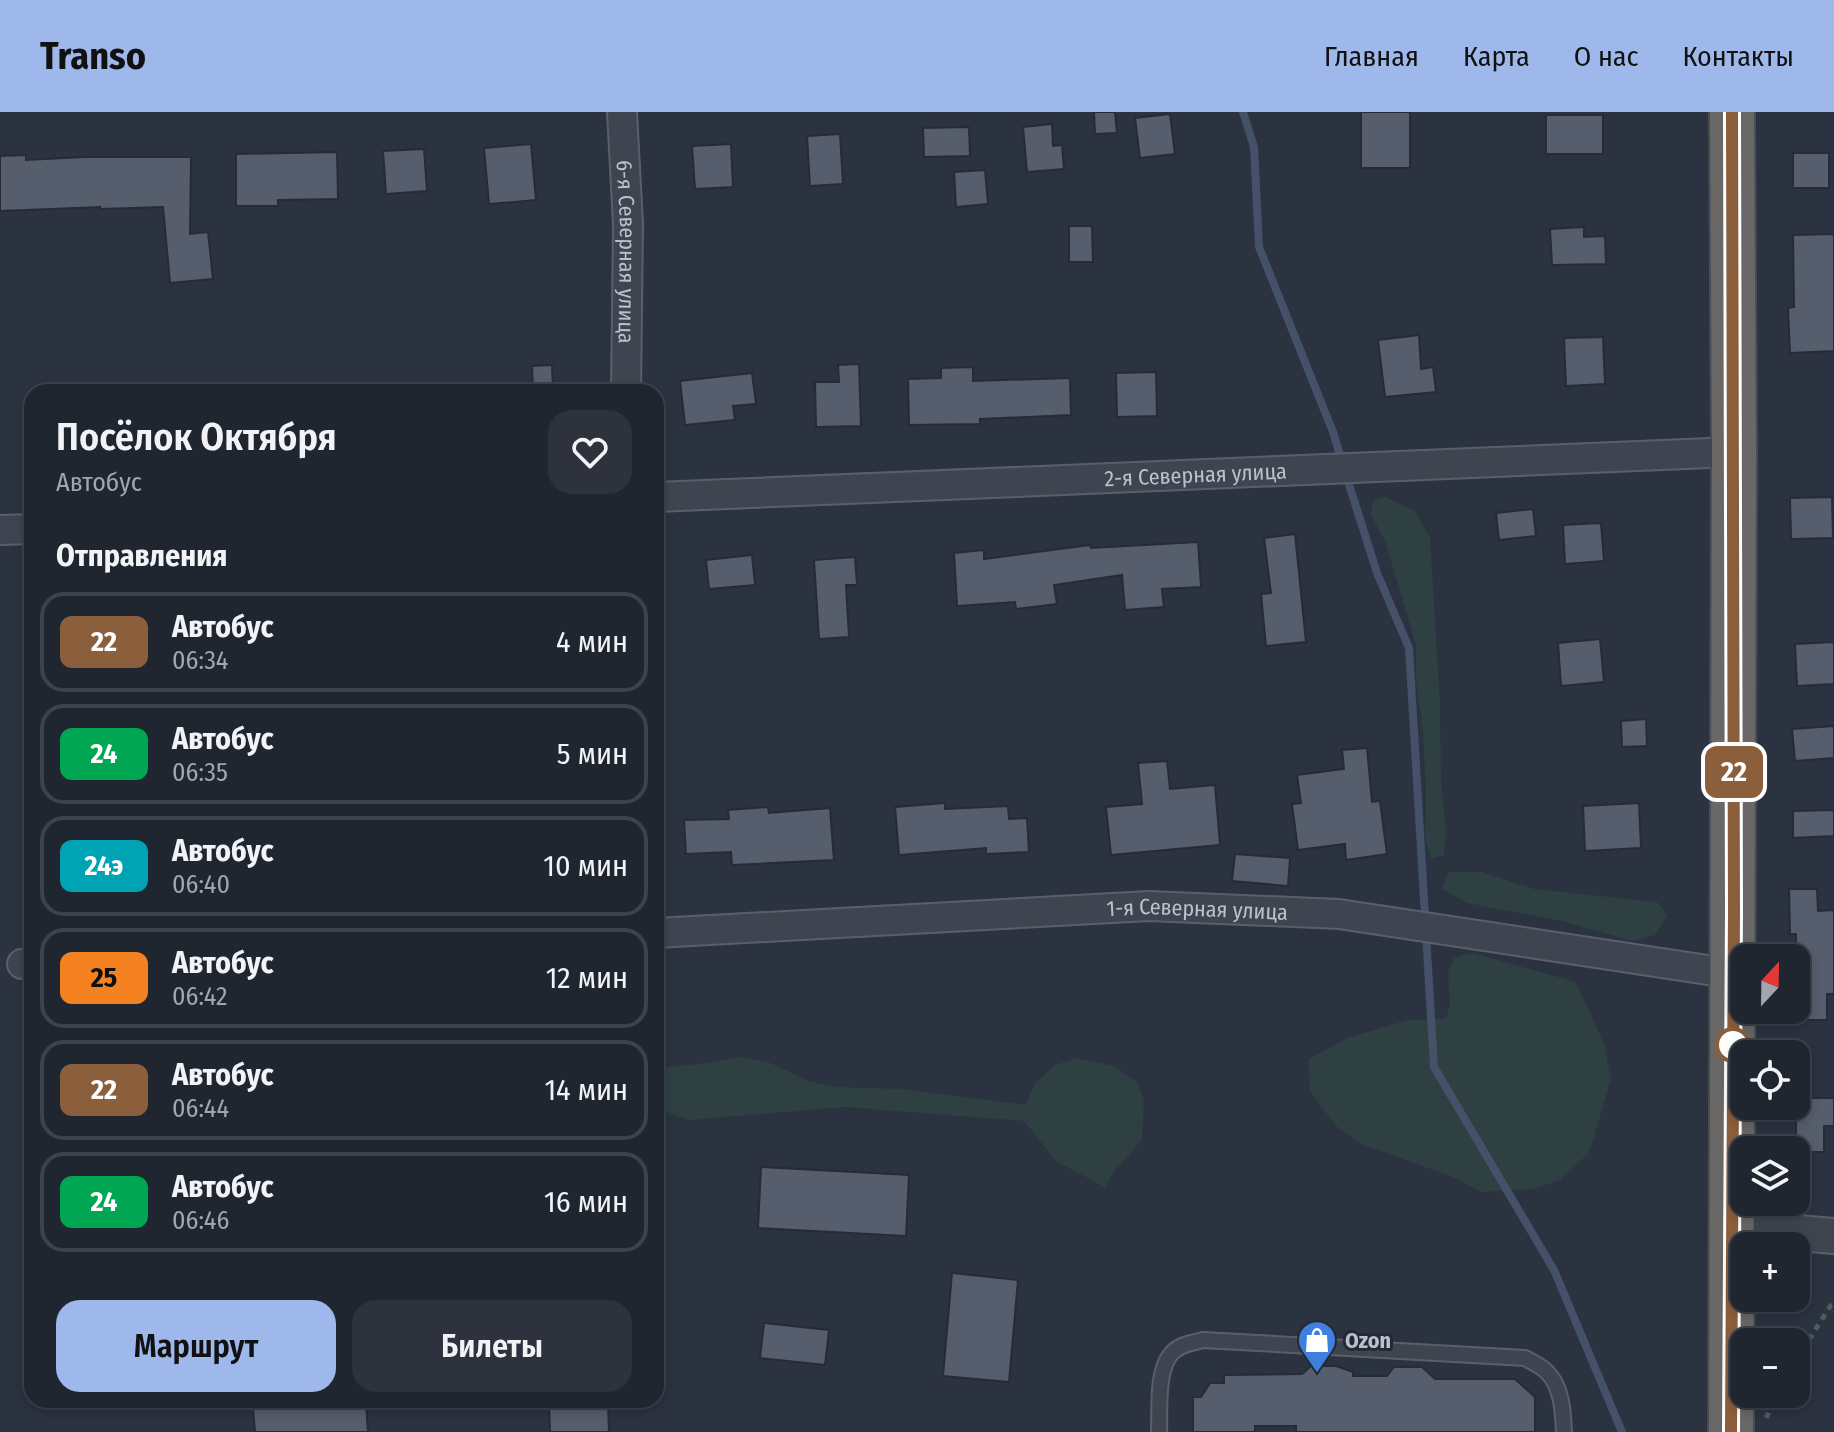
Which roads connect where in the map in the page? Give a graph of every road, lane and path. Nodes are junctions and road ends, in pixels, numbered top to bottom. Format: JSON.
{"nodes":[{"id":1,"x":622,"y":112,"type":"edge"},
{"id":2,"x":1732,"y":112,"type":"edge"},
{"id":3,"x":626,"y":384,"type":"edge"},
{"id":4,"x":1734,"y":452,"type":"junction"},
{"id":5,"x":664,"y":497,"type":"edge"},
{"id":6,"x":24,"y":529,"type":"edge"},
{"id":7,"x":0,"y":530,"type":"edge"},
{"id":8,"x":664,"y":933,"type":"edge"},
{"id":9,"x":1734,"y":944,"type":"edge"},
{"id":10,"x":1730,"y":973,"type":"edge"},
{"id":11,"x":1734,"y":1024,"type":"edge"},
{"id":12,"x":1732,"y":1227,"type":"junction"},
{"id":13,"x":1834,"y":1236,"type":"edge"},
{"id":14,"x":1834,"y":1304,"type":"edge"},
{"id":15,"x":1810,"y":1338,"type":"edge"},
{"id":16,"x":1159,"y":1432,"type":"edge"},
{"id":17,"x":1564,"y":1432,"type":"edge"},
{"id":18,"x":1731,"y":1432,"type":"edge"}],
"edges":[{"from":1,"to":3,"type":"street","name":"6-я Северная улица"},
{"from":2,"to":4,"type":"highway"},
{"from":4,"to":5,"type":"street","name":"2-я Северная улица"},
{"from":4,"to":9,"type":"highway"},
{"from":6,"to":7,"type":"street"},
{"from":8,"to":10,"type":"street","name":"1-я Северная улица"},
{"from":11,"to":12,"type":"highway"},
{"from":12,"to":13,"type":"street"},
{"from":12,"to":18,"type":"highway"},
{"from":14,"to":15,"type":"path"},
{"from":16,"to":17,"type":"lane"}]}
